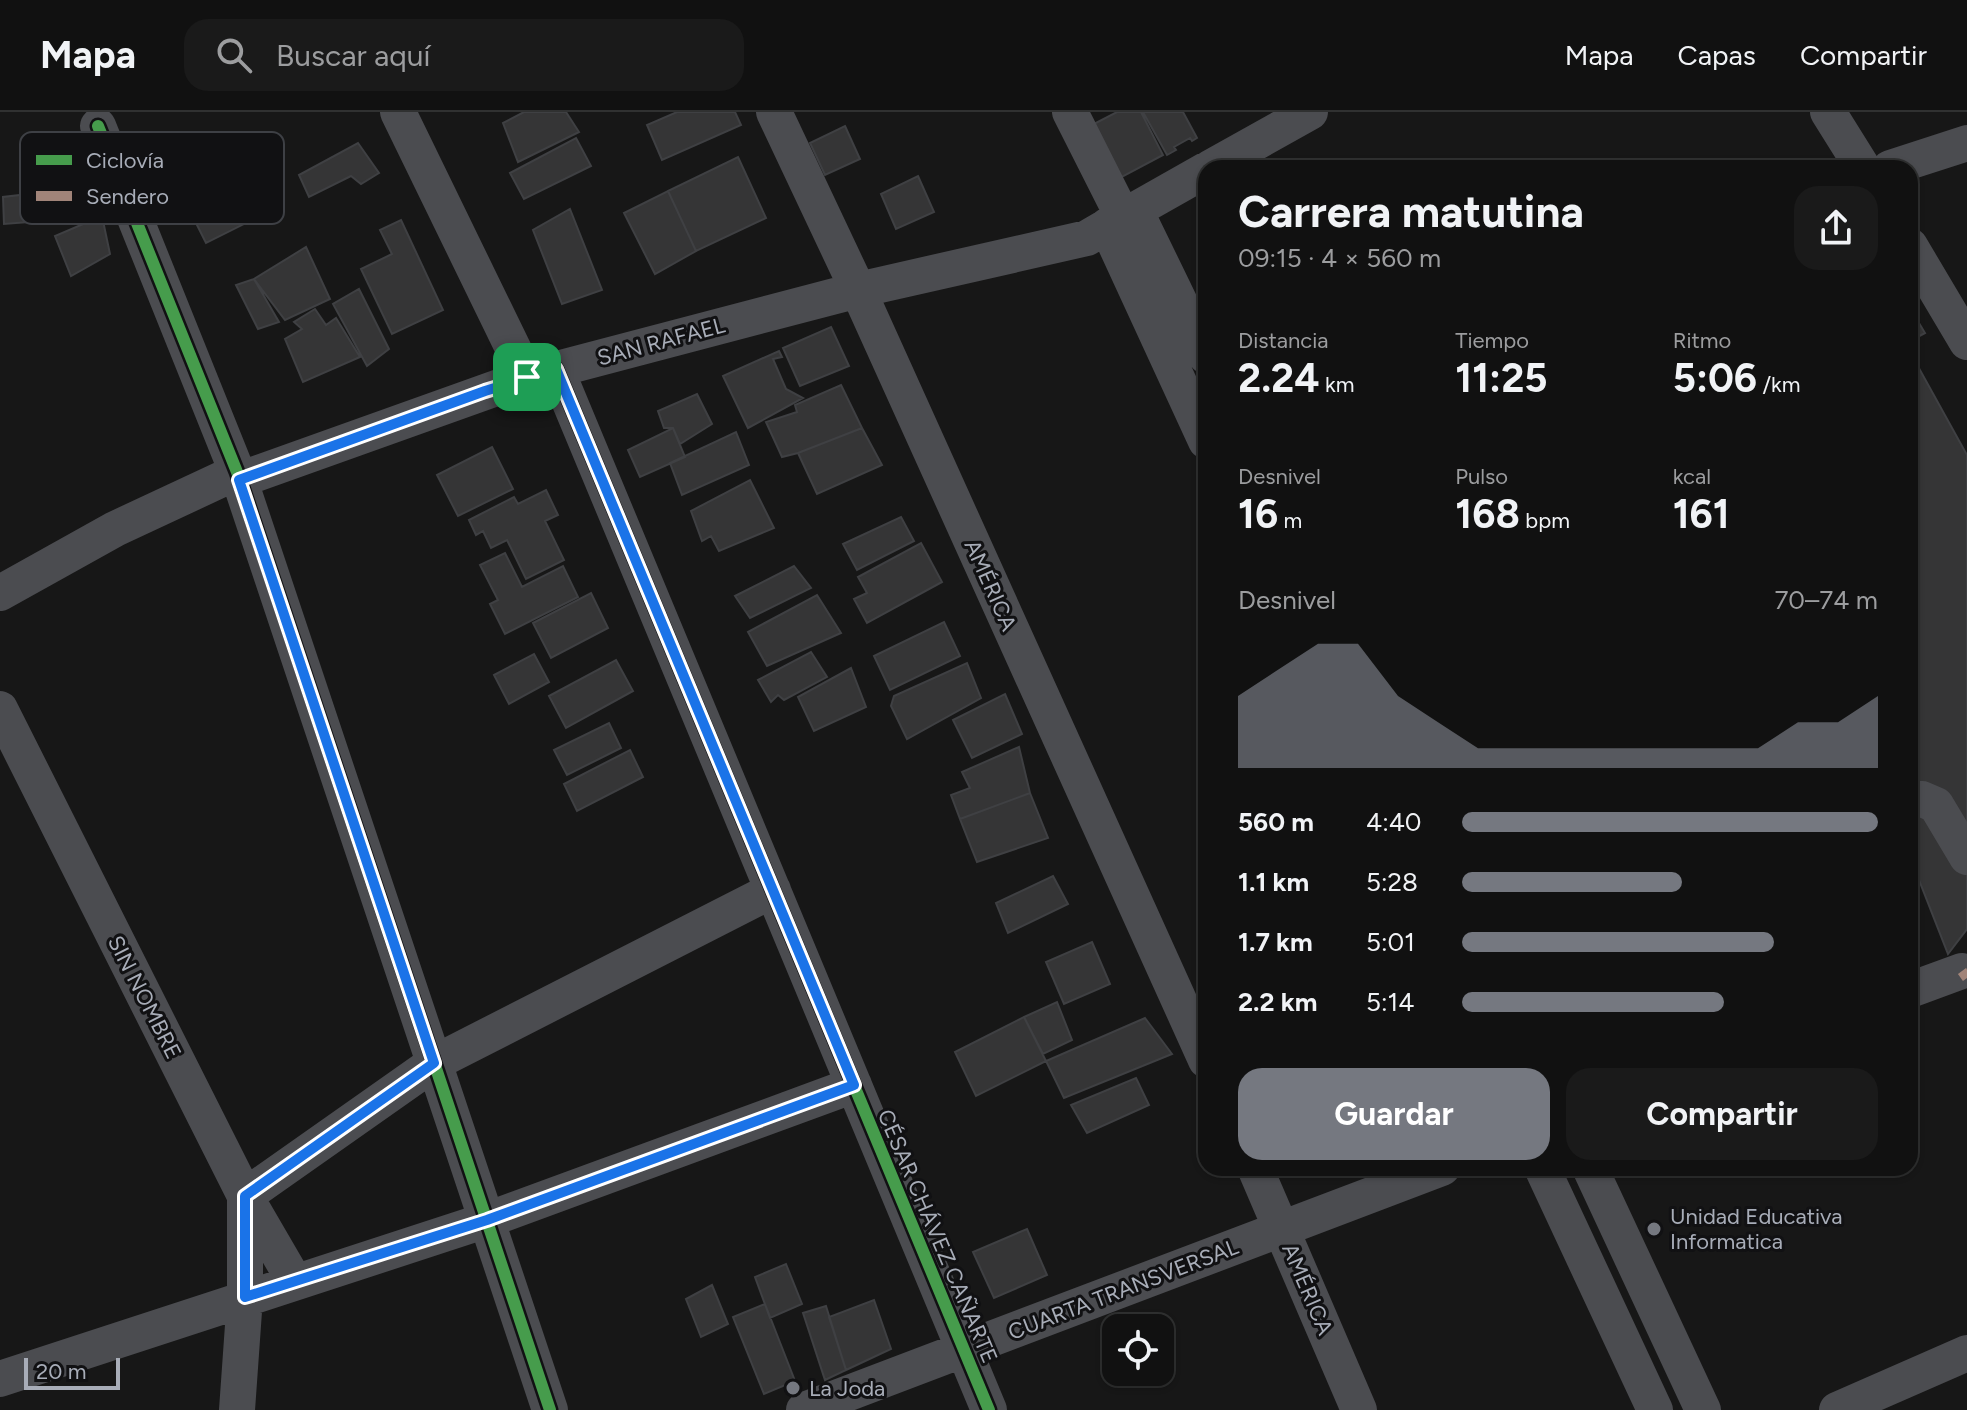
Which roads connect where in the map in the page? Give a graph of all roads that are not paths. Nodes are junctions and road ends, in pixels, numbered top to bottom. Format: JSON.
{"nodes":[{"id":1,"x":398,"y":112,"type":"edge"},
{"id":2,"x":774,"y":112,"type":"edge"},
{"id":3,"x":1070,"y":112,"type":"edge"},
{"id":4,"x":1310,"y":112,"type":"edge"},
{"id":5,"x":1828,"y":112,"type":"edge"},
{"id":6,"x":98,"y":126,"type":"dead end"},
{"id":7,"x":100,"y":132,"type":"edge"},
{"id":8,"x":1967,"y":143,"type":"edge"},
{"id":9,"x":1224,"y":160,"type":"edge"},
{"id":10,"x":1858,"y":160,"type":"edge"},
{"id":11,"x":1915,"y":160,"type":"edge"},
{"id":12,"x":1198,"y":175,"type":"edge"},
{"id":13,"x":1122,"y":218,"type":"junction"},
{"id":14,"x":137,"y":224,"type":"edge"},
{"id":15,"x":1918,"y":259,"type":"edge"},
{"id":16,"x":858,"y":290,"type":"junction"},
{"id":17,"x":1967,"y":342,"type":"edge"},
{"id":18,"x":1198,"y":343,"type":"edge"},
{"id":19,"x":542,"y":373,"type":"junction"},
{"id":20,"x":1198,"y":420,"type":"edge"},
{"id":21,"x":238,"y":476,"type":"junction"},
{"id":22,"x":0,"y":593,"type":"edge"},
{"id":23,"x":0,"y":709,"type":"edge"},
{"id":24,"x":1918,"y":799,"type":"edge"},
{"id":25,"x":1967,"y":857,"type":"edge"},
{"id":26,"x":773,"y":890,"type":"junction"},
{"id":27,"x":1965,"y":971,"type":"edge"},
{"id":28,"x":1918,"y":987,"type":"edge"},
{"id":29,"x":1198,"y":1042,"type":"edge"},
{"id":30,"x":434,"y":1063,"type":"junction"},
{"id":31,"x":854,"y":1085,"type":"junction"},
{"id":32,"x":1259,"y":1176,"type":"edge"},
{"id":33,"x":1421,"y":1176,"type":"edge"},
{"id":34,"x":1546,"y":1176,"type":"edge"},
{"id":35,"x":1594,"y":1176,"type":"edge"},
{"id":36,"x":245,"y":1196,"type":"junction"},
{"id":37,"x":487,"y":1220,"type":"junction"},
{"id":38,"x":1282,"y":1228,"type":"junction"},
{"id":39,"x":295,"y":1282,"type":"junction"},
{"id":40,"x":245,"y":1297,"type":"junction"},
{"id":41,"x":964,"y":1350,"type":"junction"},
{"id":42,"x":1967,"y":1353,"type":"edge"},
{"id":43,"x":0,"y":1379,"type":"edge"},
{"id":44,"x":237,"y":1410,"type":"edge"},
{"id":45,"x":550,"y":1410,"type":"edge"},
{"id":46,"x":804,"y":1410,"type":"edge"},
{"id":47,"x":989,"y":1410,"type":"edge"},
{"id":48,"x":1359,"y":1410,"type":"edge"},
{"id":49,"x":1655,"y":1410,"type":"edge"},
{"id":50,"x":1703,"y":1410,"type":"edge"},
{"id":51,"x":1837,"y":1410,"type":"edge"}],
"edges":[{"from":1,"to":19,"type":"street","name":"CÉSAR CHÁVEZ CAÑARTE"},
{"from":2,"to":16,"type":"street","name":"AMÉRICA"},
{"from":3,"to":13,"type":"street"},
{"from":4,"to":9,"type":"street","name":"SAN RAFAEL"},
{"from":5,"to":10,"type":"street"},
{"from":6,"to":7,"type":"street"},
{"from":8,"to":11,"type":"street"},
{"from":12,"to":13,"type":"street","name":"SAN RAFAEL"},
{"from":13,"to":16,"type":"street","name":"SAN RAFAEL"},
{"from":13,"to":18,"type":"street"},
{"from":13,"to":20,"type":"street"},
{"from":14,"to":21,"type":"street"},
{"from":15,"to":17,"type":"street"},
{"from":16,"to":19,"type":"street","name":"SAN RAFAEL"},
{"from":16,"to":29,"type":"street","name":"AMÉRICA"},
{"from":19,"to":21,"type":"street","name":"SAN RAFAEL"},
{"from":19,"to":26,"type":"street","name":"CÉSAR CHÁVEZ CAÑARTE"},
{"from":21,"to":22,"type":"street","name":"SAN RAFAEL"},
{"from":21,"to":30,"type":"street"},
{"from":23,"to":36,"type":"street","name":"SIN NOMBRE"},
{"from":24,"to":25,"type":"street"},
{"from":26,"to":30,"type":"street"},
{"from":26,"to":31,"type":"street","name":"CÉSAR CHÁVEZ CAÑARTE"},
{"from":27,"to":28,"type":"street"},
{"from":30,"to":36,"type":"street"},
{"from":30,"to":37,"type":"street"},
{"from":31,"to":37,"type":"street"},
{"from":31,"to":41,"type":"street","name":"CÉSAR CHÁVEZ CAÑARTE"},
{"from":32,"to":38,"type":"street","name":"AMÉRICA"},
{"from":33,"to":38,"type":"street","name":"CUARTA TRANSVERSAL"},
{"from":34,"to":49,"type":"street"},
{"from":35,"to":50,"type":"street"},
{"from":36,"to":39,"type":"street","name":"SIN NOMBRE"},
{"from":36,"to":40,"type":"street"},
{"from":37,"to":39,"type":"street"},
{"from":37,"to":45,"type":"street"},
{"from":38,"to":41,"type":"street","name":"CUARTA TRANSVERSAL"},
{"from":38,"to":48,"type":"street","name":"AMÉRICA"},
{"from":39,"to":40,"type":"street"},
{"from":40,"to":43,"type":"street"},
{"from":40,"to":44,"type":"street"},
{"from":41,"to":46,"type":"street","name":"CUARTA TRANSVERSAL"},
{"from":41,"to":47,"type":"street","name":"CÉSAR CHÁVEZ CAÑARTE"},
{"from":42,"to":51,"type":"street"}]}
